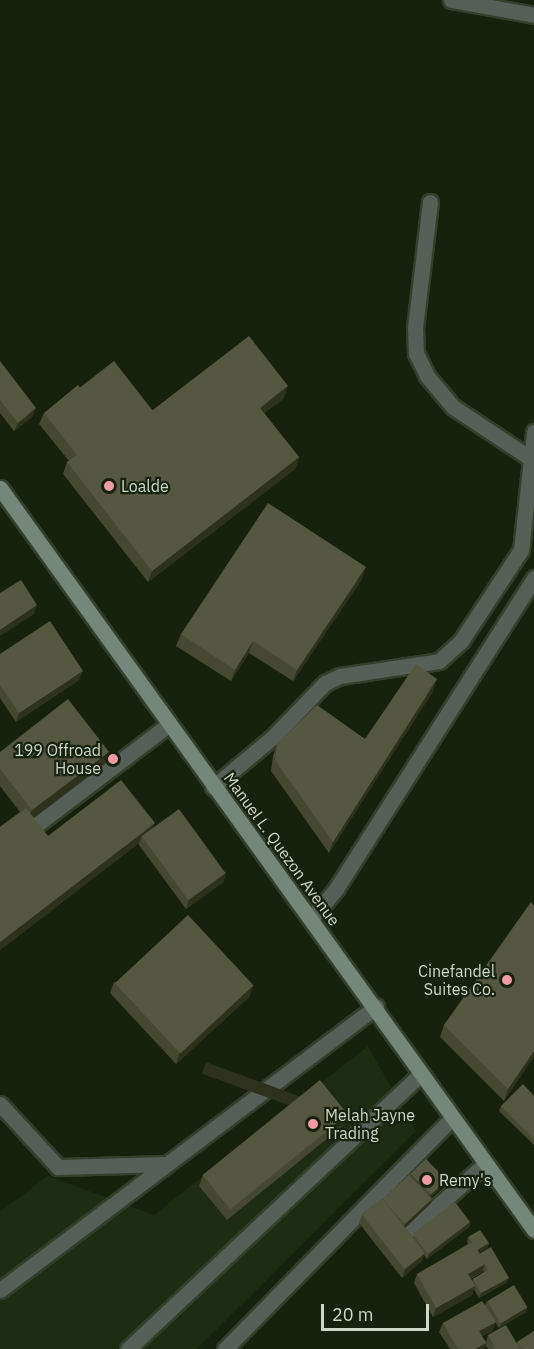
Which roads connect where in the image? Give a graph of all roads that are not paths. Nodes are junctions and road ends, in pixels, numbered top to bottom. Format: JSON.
{"nodes":[{"id":1,"x":451,"y":0,"type":"edge"},
{"id":2,"x":534,"y":15,"type":"edge"},
{"id":3,"x":430,"y":201,"type":"dead end"},
{"id":4,"x":534,"y":432,"type":"edge"},
{"id":5,"x":530,"y":458,"type":"junction"},
{"id":6,"x":0,"y":488,"type":"edge"},
{"id":7,"x":534,"y":578,"type":"edge"},
{"id":8,"x":168,"y":725,"type":"junction"},
{"id":9,"x":213,"y":787,"type":"junction"},
{"id":10,"x":35,"y":826,"type":"edge"},
{"id":11,"x":312,"y":919,"type":"junction"},
{"id":12,"x":376,"y":1007,"type":"junction"},
{"id":13,"x":421,"y":1074,"type":"junction"},
{"id":14,"x":0,"y":1104,"type":"edge"},
{"id":15,"x":452,"y":1118,"type":"junction"},
{"id":16,"x":166,"y":1164,"type":"junction"},
{"id":17,"x":485,"y":1164,"type":"junction"},
{"id":18,"x":534,"y":1230,"type":"edge"},
{"id":19,"x":408,"y":1232,"type":"edge"},
{"id":20,"x":0,"y":1290,"type":"edge"},
{"id":21,"x":128,"y":1349,"type":"edge"},
{"id":22,"x":225,"y":1349,"type":"edge"}],
"edges":[{"from":1,"to":2,"type":"street"},
{"from":3,"to":5,"type":"street"},
{"from":4,"to":5,"type":"street"},
{"from":5,"to":9,"type":"street"},
{"from":6,"to":8,"type":"main road","name":"Manuel L. Quezon Avenue"},
{"from":7,"to":11,"type":"street"},
{"from":8,"to":9,"type":"main road","name":"Manuel L. Quezon Avenue"},
{"from":8,"to":10,"type":"street"},
{"from":9,"to":11,"type":"main road","name":"Manuel L. Quezon Avenue"},
{"from":11,"to":12,"type":"main road","name":"Manuel L. Quezon Avenue"},
{"from":12,"to":13,"type":"main road","name":"Manuel L. Quezon Avenue"},
{"from":12,"to":16,"type":"street"},
{"from":13,"to":15,"type":"main road","name":"Manuel L. Quezon Avenue"},
{"from":13,"to":21,"type":"street"},
{"from":14,"to":16,"type":"street"},
{"from":15,"to":17,"type":"main road","name":"Manuel L. Quezon Avenue"},
{"from":15,"to":22,"type":"street"},
{"from":16,"to":20,"type":"street"},
{"from":17,"to":18,"type":"main road","name":"Manuel L. Quezon Avenue"},
{"from":17,"to":19,"type":"street"}]}
